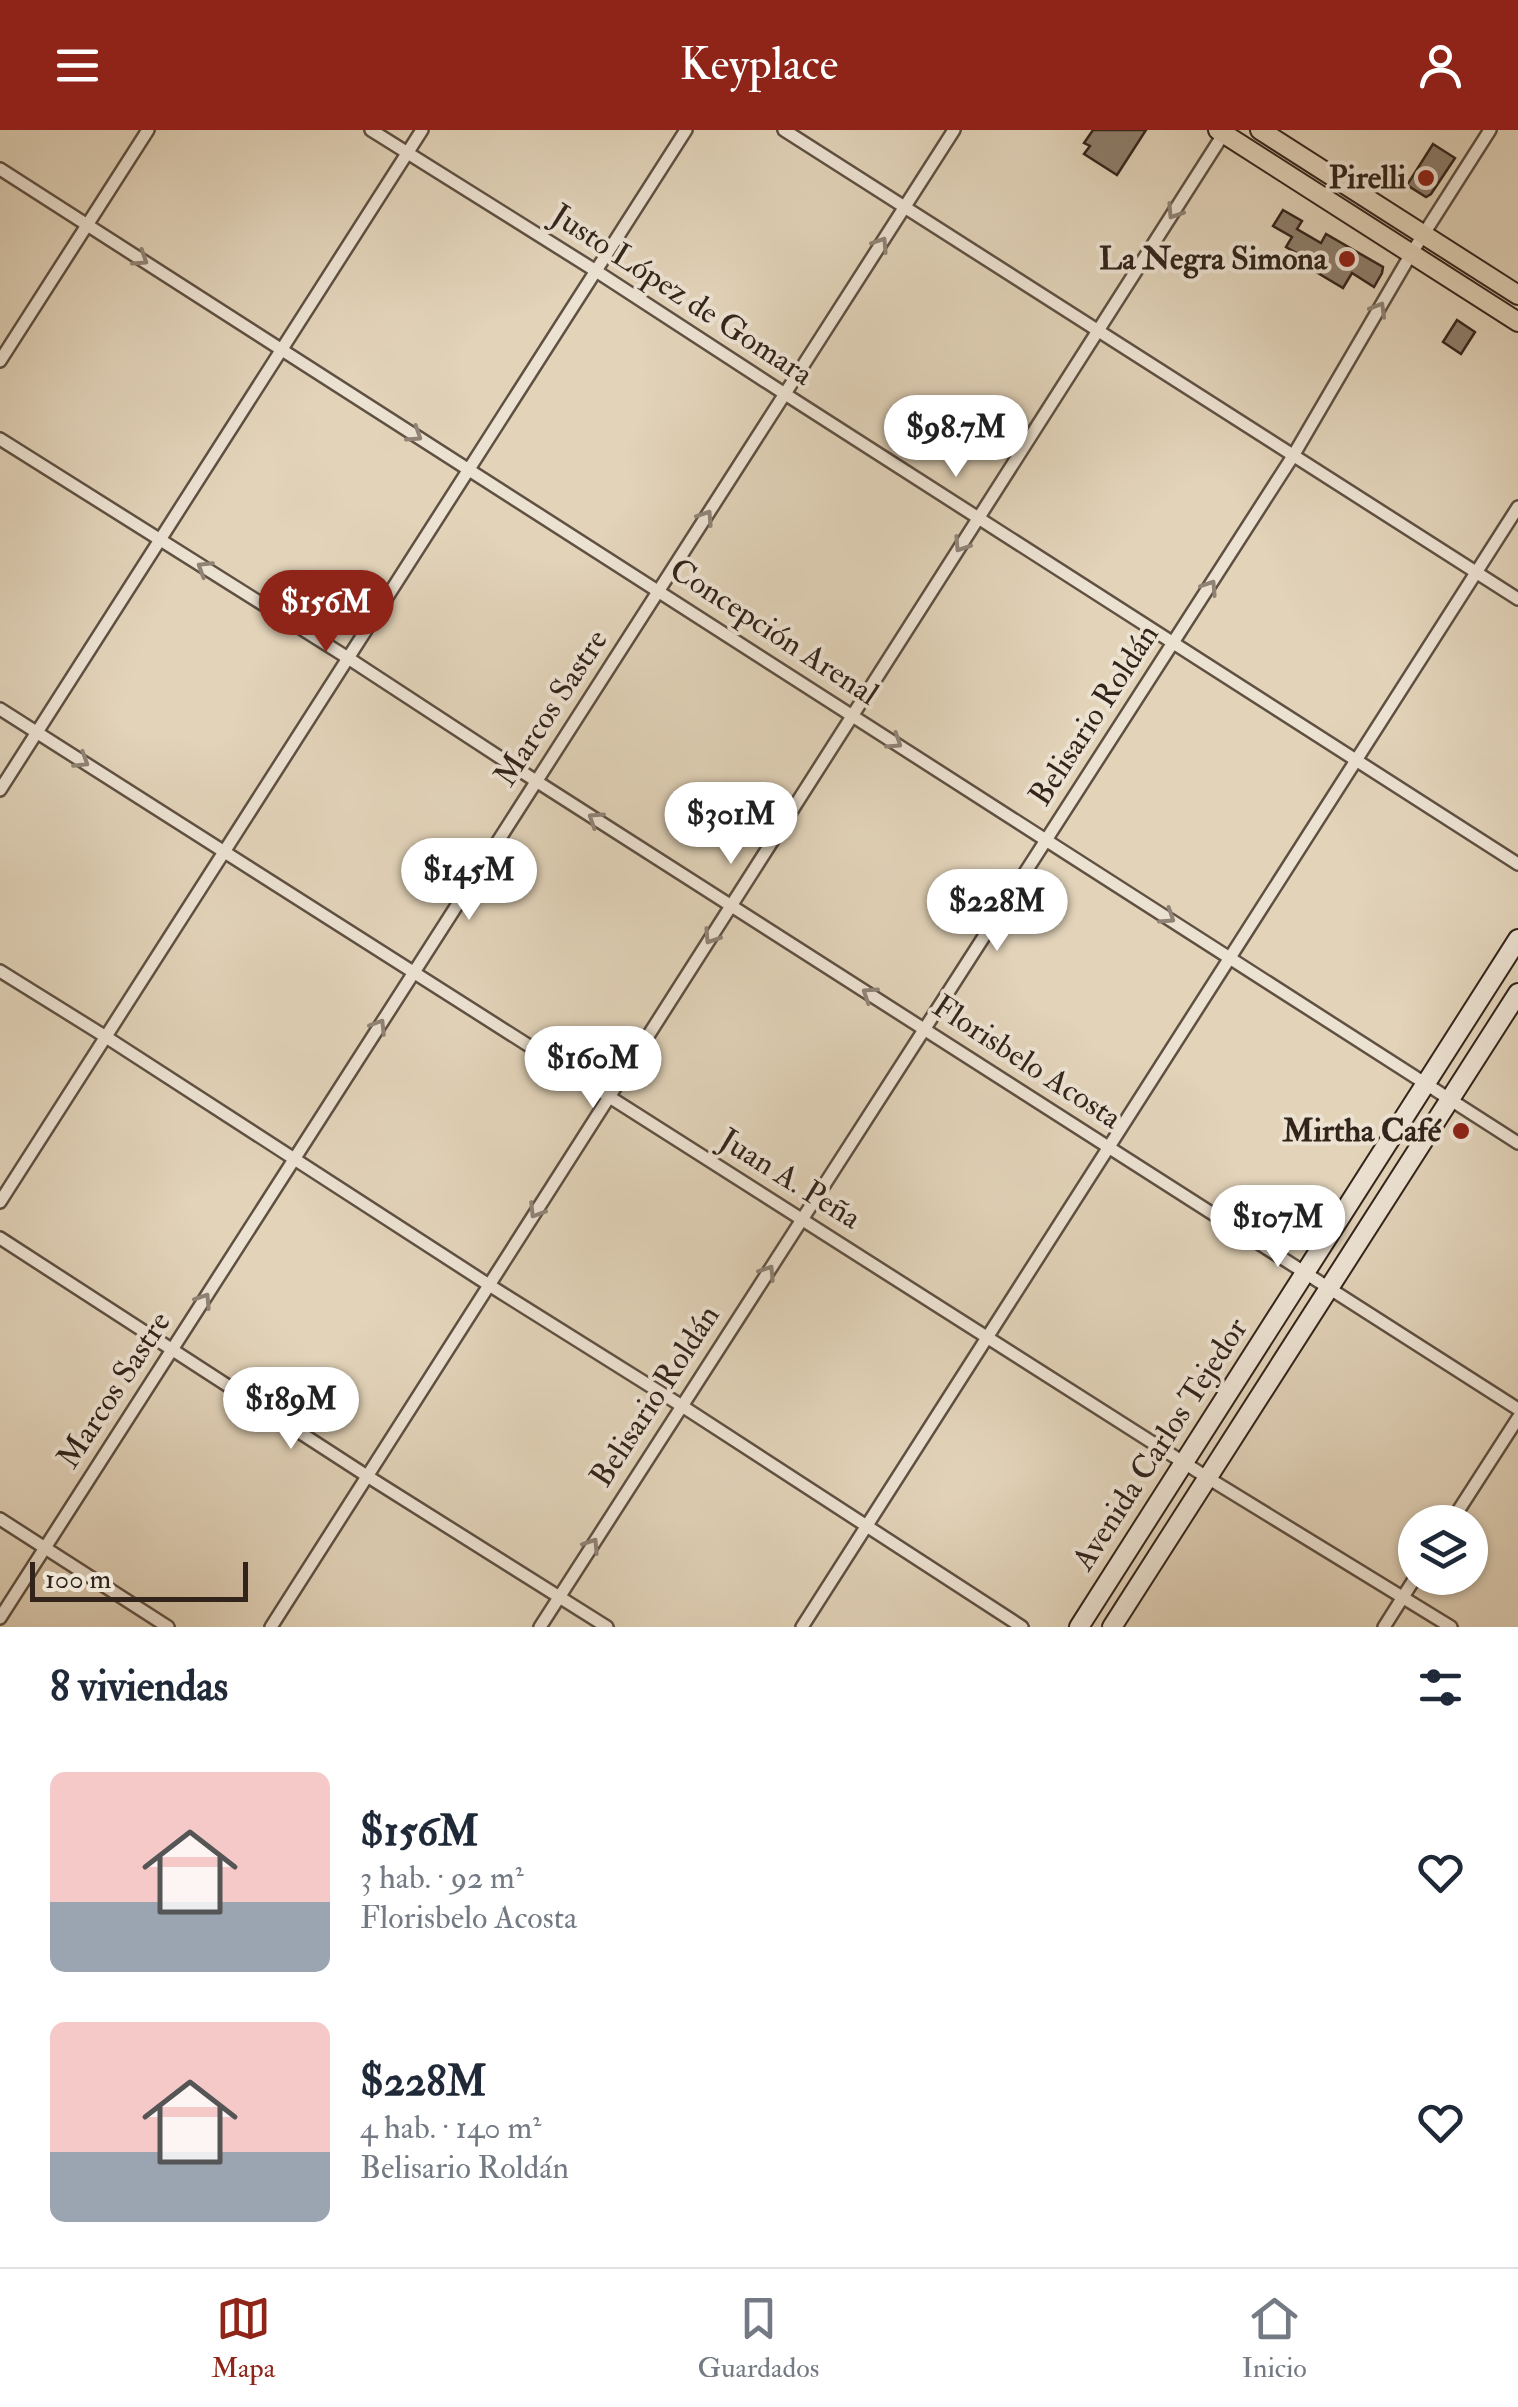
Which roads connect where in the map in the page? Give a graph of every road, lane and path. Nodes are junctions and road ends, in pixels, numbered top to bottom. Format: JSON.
{"nodes":[{"id":1,"x":148,"y":130,"type":"edge"},
{"id":2,"x":371,"y":130,"type":"edge"},
{"id":3,"x":422,"y":130,"type":"edge"},
{"id":4,"x":686,"y":130,"type":"edge"},
{"id":5,"x":784,"y":130,"type":"edge"},
{"id":6,"x":954,"y":130,"type":"edge"},
{"id":7,"x":1260,"y":130,"type":"edge"},
{"id":8,"x":1490,"y":130,"type":"edge"},
{"id":9,"x":1223,"y":131,"type":"edge"},
{"id":10,"x":407,"y":153,"type":"junction"},
{"id":11,"x":0,"y":169,"type":"edge"},
{"id":12,"x":904,"y":207,"type":"junction"},
{"id":13,"x":87,"y":225,"type":"junction"},
{"id":14,"x":1423,"y":234,"type":"junction"},
{"id":15,"x":1411,"y":254,"type":"junction"},
{"id":16,"x":596,"y":270,"type":"junction"},
{"id":17,"x":1518,"y":294,"type":"edge"},
{"id":18,"x":1518,"y":322,"type":"edge"},
{"id":19,"x":1098,"y":331,"type":"junction"},
{"id":20,"x":282,"y":350,"type":"junction"},
{"id":21,"x":0,"y":362,"type":"edge"},
{"id":22,"x":784,"y":394,"type":"junction"},
{"id":23,"x":0,"y":439,"type":"edge"},
{"id":24,"x":1294,"y":456,"type":"junction"},
{"id":25,"x":469,"y":469,"type":"junction"},
{"id":26,"x":1518,"y":507,"type":"edge"},
{"id":27,"x":978,"y":518,"type":"junction"},
{"id":28,"x":160,"y":541,"type":"junction"},
{"id":29,"x":1476,"y":573,"type":"junction"},
{"id":30,"x":658,"y":591,"type":"junction"},
{"id":31,"x":1518,"y":599,"type":"edge"},
{"id":32,"x":1173,"y":643,"type":"junction"},
{"id":33,"x":348,"y":658,"type":"junction"},
{"id":34,"x":0,"y":709,"type":"edge"},
{"id":35,"x":852,"y":715,"type":"junction"},
{"id":36,"x":37,"y":732,"type":"junction"},
{"id":37,"x":1357,"y":760,"type":"junction"},
{"id":38,"x":536,"y":782,"type":"junction"},
{"id":39,"x":0,"y":790,"type":"edge"},
{"id":40,"x":1047,"y":840,"type":"junction"},
{"id":41,"x":224,"y":852,"type":"junction"},
{"id":42,"x":1518,"y":864,"type":"edge"},
{"id":43,"x":731,"y":906,"type":"junction"},
{"id":44,"x":1518,"y":939,"type":"edge"},
{"id":45,"x":1231,"y":957,"type":"junction"},
{"id":46,"x":0,"y":971,"type":"edge"},
{"id":47,"x":414,"y":972,"type":"junction"},
{"id":48,"x":1518,"y":992,"type":"edge"},
{"id":49,"x":924,"y":1030,"type":"junction"},
{"id":50,"x":106,"y":1037,"type":"junction"},
{"id":51,"x":1426,"y":1082,"type":"junction"},
{"id":52,"x":608,"y":1096,"type":"junction"},
{"id":53,"x":1451,"y":1098,"type":"junction"},
{"id":54,"x":1518,"y":1143,"type":"edge"},
{"id":55,"x":1109,"y":1148,"type":"junction"},
{"id":56,"x":294,"y":1160,"type":"junction"},
{"id":57,"x":0,"y":1202,"type":"edge"},
{"id":58,"x":802,"y":1219,"type":"junction"},
{"id":59,"x":0,"y":1238,"type":"edge"},
{"id":60,"x":1305,"y":1273,"type":"junction"},
{"id":61,"x":488,"y":1286,"type":"junction"},
{"id":62,"x":1328,"y":1288,"type":"junction"},
{"id":63,"x":987,"y":1337,"type":"junction"},
{"id":64,"x":172,"y":1351,"type":"junction"},
{"id":65,"x":682,"y":1406,"type":"junction"},
{"id":66,"x":1518,"y":1409,"type":"edge"},
{"id":67,"x":1518,"y":1418,"type":"edge"},
{"id":68,"x":1184,"y":1462,"type":"junction"},
{"id":69,"x":367,"y":1476,"type":"junction"},
{"id":70,"x":1208,"y":1478,"type":"junction"},
{"id":71,"x":1462,"y":1505,"type":"edge"},
{"id":72,"x":0,"y":1519,"type":"edge"},
{"id":73,"x":866,"y":1527,"type":"junction"},
{"id":74,"x":45,"y":1548,"type":"junction"},
{"id":75,"x":560,"y":1596,"type":"junction"},
{"id":76,"x":1403,"y":1596,"type":"junction"},
{"id":77,"x":0,"y":1618,"type":"edge"},
{"id":78,"x":168,"y":1627,"type":"edge"},
{"id":79,"x":270,"y":1627,"type":"edge"},
{"id":80,"x":540,"y":1627,"type":"edge"},
{"id":81,"x":607,"y":1627,"type":"edge"},
{"id":82,"x":802,"y":1627,"type":"edge"},
{"id":83,"x":1022,"y":1627,"type":"edge"},
{"id":84,"x":1079,"y":1627,"type":"edge"},
{"id":85,"x":1112,"y":1627,"type":"edge"},
{"id":86,"x":1384,"y":1627,"type":"edge"},
{"id":87,"x":1451,"y":1627,"type":"edge"}],
"edges":[{"from":1,"to":13,"type":"street"},
{"from":2,"to":10,"type":"street","name":"Justo López de Gomara"},
{"from":3,"to":10,"type":"street"},
{"from":4,"to":16,"type":"street"},
{"from":5,"to":12,"type":"street"},
{"from":6,"to":12,"type":"street","name":"Marcos Sastre"},
{"from":7,"to":14,"type":"main road"},
{"from":8,"to":14,"type":"street","name":"Belisario Roldán"},
{"from":9,"to":15,"type":"main road"},
{"from":9,"to":19,"type":"street","one_way":true},
{"from":10,"to":16,"type":"street","name":"Justo López de Gomara"},
{"from":10,"to":20,"type":"street"},
{"from":11,"to":13,"type":"street","name":"Concepción Arenal"},
{"from":12,"to":19,"type":"street"},
{"from":22,"to":12,"type":"street","name":"Marcos Sastre","one_way":true},
{"from":13,"to":20,"type":"street","name":"Concepción Arenal","one_way":true},
{"from":13,"to":21,"type":"street"},
{"from":14,"to":15,"type":"street","name":"Belisario Roldán"},
{"from":14,"to":17,"type":"main road"},
{"from":15,"to":18,"type":"main road"},
{"from":24,"to":15,"type":"street","name":"Belisario Roldán","one_way":true},
{"from":16,"to":22,"type":"street","name":"Justo López de Gomara"},
{"from":16,"to":25,"type":"street"},
{"from":19,"to":24,"type":"street"},
{"from":19,"to":27,"type":"street"},
{"from":20,"to":25,"type":"street","name":"Concepción Arenal","one_way":true},
{"from":20,"to":28,"type":"street"},
{"from":22,"to":27,"type":"street","name":"Justo López de Gomara"},
{"from":30,"to":22,"type":"street","name":"Marcos Sastre","one_way":true},
{"from":23,"to":28,"type":"street","name":"Florisbelo Acosta"},
{"from":24,"to":29,"type":"street"},
{"from":32,"to":24,"type":"street","name":"Belisario Roldán","one_way":true},
{"from":25,"to":30,"type":"street","name":"Concepción Arenal"},
{"from":25,"to":33,"type":"street"},
{"from":26,"to":29,"type":"street"},
{"from":27,"to":32,"type":"street","name":"Justo López de Gomara"},
{"from":27,"to":35,"type":"street","one_way":true},
{"from":33,"to":28,"type":"street","name":"Florisbelo Acosta","one_way":true},
{"from":28,"to":36,"type":"street"},
{"from":29,"to":31,"type":"street"},
{"from":29,"to":37,"type":"street"},
{"from":30,"to":35,"type":"street","name":"Concepción Arenal"},
{"from":30,"to":38,"type":"street","name":"Marcos Sastre"},
{"from":32,"to":37,"type":"street","name":"Justo López de Gomara"},
{"from":32,"to":40,"type":"street","name":"Belisario Roldán"},
{"from":33,"to":38,"type":"street","name":"Florisbelo Acosta"},
{"from":33,"to":41,"type":"street"},
{"from":34,"to":36,"type":"street","name":"Juan A. Peña"},
{"from":35,"to":40,"type":"street","name":"Concepción Arenal","one_way":true},
{"from":35,"to":43,"type":"street"},
{"from":36,"to":39,"type":"street"},
{"from":36,"to":41,"type":"street","name":"Juan A. Peña","one_way":true},
{"from":37,"to":42,"type":"street","name":"Justo López de Gomara"},
{"from":37,"to":45,"type":"street"},
{"from":43,"to":38,"type":"street","name":"Florisbelo Acosta","one_way":true},
{"from":38,"to":47,"type":"street","name":"Marcos Sastre"},
{"from":40,"to":45,"type":"street","name":"Concepción Arenal","one_way":true},
{"from":40,"to":49,"type":"street","name":"Belisario Roldán"},
{"from":41,"to":47,"type":"street","name":"Juan A. Peña"},
{"from":41,"to":50,"type":"street"},
{"from":49,"to":43,"type":"street","name":"Florisbelo Acosta","one_way":true},
{"from":43,"to":52,"type":"street","one_way":true},
{"from":44,"to":51,"type":"main road","name":"Avenida Carlos Tejedor"},
{"from":45,"to":51,"type":"street","name":"Concepción Arenal"},
{"from":45,"to":55,"type":"street"},
{"from":46,"to":50,"type":"street"},
{"from":47,"to":52,"type":"street","name":"Juan A. Peña"},
{"from":56,"to":47,"type":"street","name":"Marcos Sastre","one_way":true},
{"from":48,"to":53,"type":"main road","name":"Avenida Carlos Tejedor"},
{"from":49,"to":55,"type":"street","name":"Florisbelo Acosta"},
{"from":49,"to":58,"type":"street","name":"Belisario Roldán"},
{"from":50,"to":56,"type":"street"},
{"from":50,"to":57,"type":"street"},
{"from":51,"to":53,"type":"street","name":"Concepción Arenal"},
{"from":51,"to":60,"type":"main road","name":"Avenida Carlos Tejedor"},
{"from":52,"to":58,"type":"street","name":"Juan A. Peña"},
{"from":52,"to":61,"type":"street","one_way":true},
{"from":53,"to":54,"type":"street","name":"Concepción Arenal"},
{"from":53,"to":62,"type":"main road","name":"Avenida Carlos Tejedor"},
{"from":55,"to":60,"type":"street","name":"Florisbelo Acosta"},
{"from":55,"to":63,"type":"street"},
{"from":56,"to":61,"type":"street"},
{"from":64,"to":56,"type":"street","name":"Marcos Sastre","one_way":true},
{"from":58,"to":63,"type":"street","name":"Juan A. Peña"},
{"from":65,"to":58,"type":"street","name":"Belisario Roldán","one_way":true},
{"from":59,"to":64,"type":"street"},
{"from":60,"to":62,"type":"street","name":"Florisbelo Acosta"},
{"from":60,"to":68,"type":"main road","name":"Avenida Carlos Tejedor"},
{"from":61,"to":65,"type":"street"},
{"from":61,"to":69,"type":"street"},
{"from":62,"to":66,"type":"street","name":"Florisbelo Acosta"},
{"from":62,"to":70,"type":"main road","name":"Avenida Carlos Tejedor"},
{"from":63,"to":68,"type":"street","name":"Juan A. Peña"},
{"from":63,"to":73,"type":"street"},
{"from":64,"to":69,"type":"street"},
{"from":64,"to":74,"type":"street","name":"Marcos Sastre"},
{"from":65,"to":73,"type":"street"},
{"from":75,"to":65,"type":"street","name":"Belisario Roldán","one_way":true},
{"from":67,"to":71,"type":"street"},
{"from":68,"to":70,"type":"street","name":"Juan A. Peña"},
{"from":68,"to":84,"type":"main road","name":"Avenida Carlos Tejedor"},
{"from":69,"to":75,"type":"street"},
{"from":69,"to":79,"type":"street"},
{"from":70,"to":76,"type":"street","name":"Juan A. Peña"},
{"from":70,"to":85,"type":"main road","name":"Avenida Carlos Tejedor"},
{"from":72,"to":74,"type":"street"},
{"from":73,"to":82,"type":"street"},
{"from":73,"to":83,"type":"street"},
{"from":74,"to":77,"type":"street","name":"Marcos Sastre"},
{"from":74,"to":78,"type":"street"},
{"from":75,"to":80,"type":"street","name":"Belisario Roldán"},
{"from":75,"to":81,"type":"street"},
{"from":76,"to":86,"type":"street"},
{"from":76,"to":87,"type":"street","name":"Juan A. Peña"}]}
